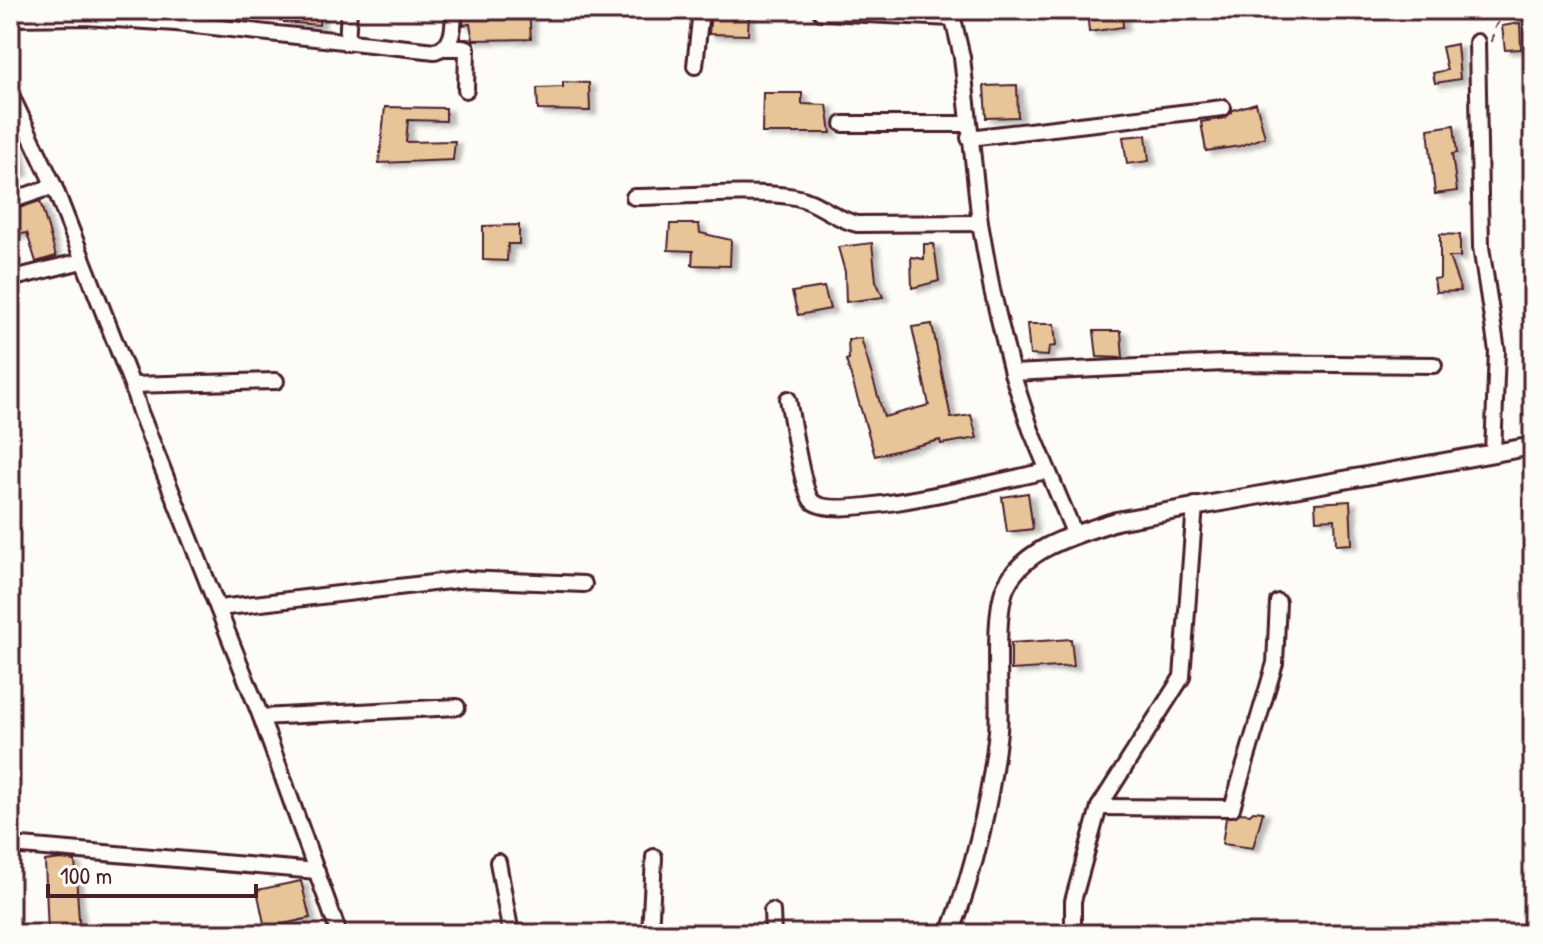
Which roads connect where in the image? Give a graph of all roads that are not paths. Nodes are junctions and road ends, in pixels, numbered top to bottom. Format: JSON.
{"nodes":[{"id":1,"x":349,"y":10,"type":"edge"},
{"id":2,"x":454,"y":10,"type":"edge"},
{"id":3,"x":701,"y":10,"type":"edge"},
{"id":4,"x":821,"y":12,"type":"dead end"},
{"id":5,"x":952,"y":14,"type":"edge"},
{"id":6,"x":10,"y":18,"type":"edge"},
{"id":7,"x":1477,"y":42,"type":"dead end"},
{"id":8,"x":347,"y":43,"type":"junction"},
{"id":9,"x":446,"y":48,"type":"junction"},
{"id":10,"x":695,"y":66,"type":"dead end"},
{"id":11,"x":466,"y":90,"type":"dead end"},
{"id":12,"x":10,"y":93,"type":"edge"},
{"id":13,"x":1223,"y":108,"type":"dead end"},
{"id":14,"x":843,"y":124,"type":"dead end"},
{"id":15,"x":969,"y":131,"type":"junction"},
{"id":16,"x":54,"y":186,"type":"junction"},
{"id":17,"x":634,"y":197,"type":"dead end"},
{"id":18,"x":10,"y":201,"type":"edge"},
{"id":19,"x":980,"y":223,"type":"junction"},
{"id":20,"x":82,"y":261,"type":"junction"},
{"id":21,"x":10,"y":279,"type":"edge"},
{"id":22,"x":1434,"y":365,"type":"dead end"},
{"id":23,"x":1012,"y":373,"type":"junction"},
{"id":24,"x":276,"y":381,"type":"dead end"},
{"id":25,"x":132,"y":385,"type":"junction"},
{"id":26,"x":788,"y":399,"type":"dead end"},
{"id":27,"x":1533,"y":446,"type":"edge"},
{"id":28,"x":1493,"y":452,"type":"junction"},
{"id":29,"x":1047,"y":471,"type":"junction"},
{"id":30,"x":1195,"y":505,"type":"junction"},
{"id":31,"x":1075,"y":535,"type":"junction"},
{"id":32,"x":584,"y":584,"type":"dead end"},
{"id":33,"x":1278,"y":602,"type":"dead end"},
{"id":34,"x":219,"y":608,"type":"junction"},
{"id":35,"x":457,"y":707,"type":"dead end"},
{"id":36,"x":261,"y":717,"type":"junction"},
{"id":37,"x":1099,"y":807,"type":"junction"},
{"id":38,"x":10,"y":845,"type":"edge"},
{"id":39,"x":654,"y":857,"type":"dead end"},
{"id":40,"x":498,"y":862,"type":"dead end"},
{"id":41,"x":317,"y":871,"type":"junction"},
{"id":42,"x":772,"y":911,"type":"dead end"},
{"id":43,"x":339,"y":934,"type":"edge"},
{"id":44,"x":511,"y":934,"type":"edge"},
{"id":45,"x":650,"y":934,"type":"edge"},
{"id":46,"x":773,"y":934,"type":"edge"},
{"id":47,"x":950,"y":934,"type":"edge"},
{"id":48,"x":1073,"y":934,"type":"edge"}],
"edges":[{"from":1,"to":8,"type":"street"},
{"from":2,"to":9,"type":"street"},
{"from":3,"to":10,"type":"street"},
{"from":4,"to":5,"type":"street"},
{"from":5,"to":15,"type":"street"},
{"from":6,"to":8,"type":"street"},
{"from":7,"to":28,"type":"street"},
{"from":8,"to":9,"type":"street"},
{"from":9,"to":11,"type":"street"},
{"from":12,"to":16,"type":"street"},
{"from":13,"to":15,"type":"street"},
{"from":14,"to":15,"type":"street"},
{"from":15,"to":19,"type":"street"},
{"from":16,"to":18,"type":"street"},
{"from":16,"to":20,"type":"street"},
{"from":17,"to":19,"type":"street"},
{"from":19,"to":23,"type":"street"},
{"from":20,"to":21,"type":"street"},
{"from":20,"to":25,"type":"street"},
{"from":22,"to":23,"type":"street"},
{"from":23,"to":29,"type":"street"},
{"from":24,"to":25,"type":"street"},
{"from":25,"to":34,"type":"street"},
{"from":26,"to":29,"type":"street"},
{"from":27,"to":28,"type":"street"},
{"from":28,"to":30,"type":"street"},
{"from":29,"to":31,"type":"street"},
{"from":30,"to":31,"type":"street"},
{"from":30,"to":37,"type":"street"},
{"from":31,"to":47,"type":"street"},
{"from":32,"to":34,"type":"street"},
{"from":33,"to":37,"type":"street"},
{"from":34,"to":36,"type":"street"},
{"from":35,"to":36,"type":"street"},
{"from":36,"to":41,"type":"street"},
{"from":37,"to":48,"type":"street"},
{"from":38,"to":41,"type":"street"},
{"from":39,"to":45,"type":"street"},
{"from":40,"to":44,"type":"street"},
{"from":41,"to":43,"type":"street"},
{"from":42,"to":46,"type":"street"}]}
